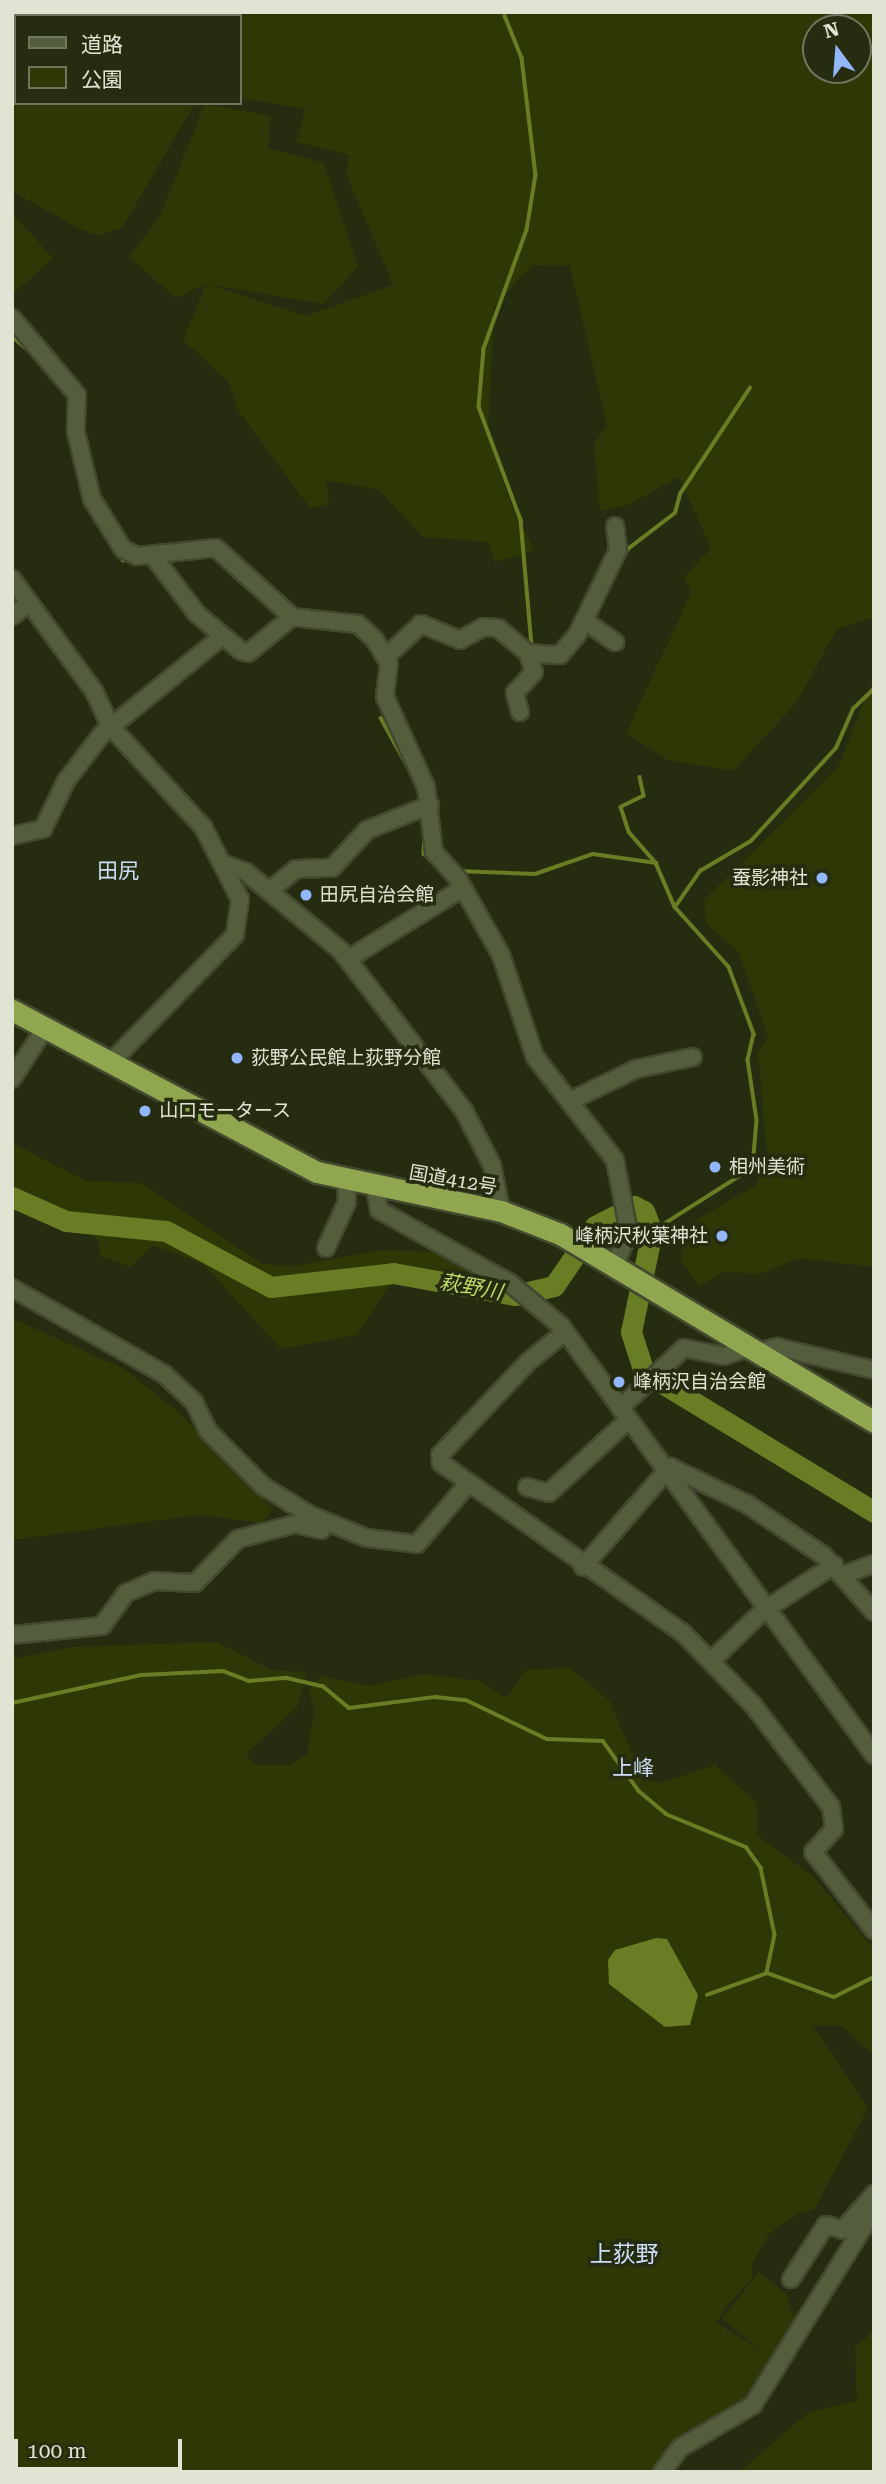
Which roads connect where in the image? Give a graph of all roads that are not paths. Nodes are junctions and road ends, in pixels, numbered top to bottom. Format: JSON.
{"nodes":[{"id":1,"x":12,"y":318,"type":"edge"},
{"id":2,"x":618,"y":527,"type":"dead end"},
{"id":3,"x":156,"y":560,"type":"junction"},
{"id":4,"x":12,"y":579,"type":"edge"},
{"id":5,"x":30,"y":603,"type":"junction"},
{"id":6,"x":12,"y":616,"type":"edge"},
{"id":7,"x":288,"y":620,"type":"junction"},
{"id":8,"x":585,"y":621,"type":"junction"},
{"id":9,"x":220,"y":638,"type":"junction"},
{"id":10,"x":615,"y":642,"type":"dead end"},
{"id":11,"x":528,"y":653,"type":"junction"},
{"id":12,"x":386,"y":657,"type":"junction"},
{"id":13,"x":520,"y":712,"type":"dead end"},
{"id":14,"x":111,"y":727,"type":"junction"},
{"id":15,"x":425,"y":806,"type":"junction"},
{"id":16,"x":12,"y":836,"type":"edge"},
{"id":17,"x":224,"y":864,"type":"junction"},
{"id":18,"x":456,"y":878,"type":"junction"},
{"id":19,"x":269,"y":891,"type":"junction"},
{"id":20,"x":348,"y":959,"type":"junction"},
{"id":21,"x":13,"y":1012,"type":"edge"},
{"id":22,"x":45,"y":1028,"type":"junction"},
{"id":23,"x":693,"y":1056,"type":"dead end"},
{"id":24,"x":110,"y":1063,"type":"junction"},
{"id":25,"x":12,"y":1079,"type":"edge"},
{"id":26,"x":570,"y":1101,"type":"junction"},
{"id":27,"x":346,"y":1182,"type":"junction"},
{"id":28,"x":375,"y":1189,"type":"junction"},
{"id":29,"x":501,"y":1211,"type":"junction"},
{"id":30,"x":333,"y":1239,"type":"dead end"},
{"id":31,"x":621,"y":1270,"type":"junction"},
{"id":32,"x":12,"y":1288,"type":"edge"},
{"id":33,"x":565,"y":1332,"type":"junction"},
{"id":34,"x":755,"y":1349,"type":"junction"},
{"id":35,"x":874,"y":1370,"type":"edge"},
{"id":36,"x":624,"y":1414,"type":"junction"},
{"id":37,"x":874,"y":1422,"type":"edge"},
{"id":38,"x":665,"y":1472,"type":"junction"},
{"id":39,"x":467,"y":1485,"type":"junction"},
{"id":40,"x":527,"y":1487,"type":"dead end"},
{"id":41,"x":367,"y":1538,"type":"junction"},
{"id":42,"x":874,"y":1564,"type":"edge"},
{"id":43,"x":583,"y":1567,"type":"junction"},
{"id":44,"x":839,"y":1570,"type":"junction"},
{"id":45,"x":764,"y":1611,"type":"junction"},
{"id":46,"x":874,"y":1612,"type":"edge"},
{"id":47,"x":12,"y":1635,"type":"edge"},
{"id":48,"x":711,"y":1661,"type":"junction"},
{"id":49,"x":874,"y":1755,"type":"edge"},
{"id":50,"x":874,"y":1930,"type":"edge"},
{"id":51,"x":874,"y":2194,"type":"edge"},
{"id":52,"x":874,"y":2210,"type":"edge"},
{"id":53,"x":791,"y":2279,"type":"dead end"},
{"id":54,"x":662,"y":2472,"type":"edge"}],
"edges":[{"from":1,"to":3,"type":"street"},
{"from":2,"to":8,"type":"street"},
{"from":3,"to":7,"type":"street"},
{"from":3,"to":9,"type":"street"},
{"from":4,"to":5,"type":"street"},
{"from":5,"to":6,"type":"street"},
{"from":5,"to":14,"type":"street"},
{"from":7,"to":9,"type":"street"},
{"from":7,"to":12,"type":"street"},
{"from":8,"to":10,"type":"street"},
{"from":8,"to":11,"type":"street"},
{"from":9,"to":14,"type":"street"},
{"from":11,"to":12,"type":"street"},
{"from":11,"to":13,"type":"street"},
{"from":12,"to":15,"type":"street"},
{"from":14,"to":16,"type":"street"},
{"from":14,"to":17,"type":"street"},
{"from":15,"to":18,"type":"street"},
{"from":15,"to":19,"type":"street"},
{"from":17,"to":19,"type":"street"},
{"from":17,"to":24,"type":"street"},
{"from":18,"to":20,"type":"street"},
{"from":18,"to":26,"type":"street"},
{"from":19,"to":20,"type":"street"},
{"from":20,"to":29,"type":"street"},
{"from":21,"to":22,"type":"highway","name":"国道412号"},
{"from":22,"to":24,"type":"highway","name":"国道412号"},
{"from":22,"to":25,"type":"street"},
{"from":23,"to":26,"type":"street"},
{"from":24,"to":27,"type":"highway","name":"国道412号"},
{"from":26,"to":31,"type":"street"},
{"from":27,"to":28,"type":"highway","name":"国道412号"},
{"from":27,"to":30,"type":"street"},
{"from":28,"to":29,"type":"highway","name":"国道412号"},
{"from":28,"to":33,"type":"street"},
{"from":29,"to":31,"type":"highway","name":"国道412号"},
{"from":31,"to":34,"type":"highway","name":"国道412号"},
{"from":32,"to":41,"type":"street"},
{"from":33,"to":36,"type":"street"},
{"from":33,"to":39,"type":"street"},
{"from":34,"to":35,"type":"street"},
{"from":34,"to":36,"type":"street"},
{"from":34,"to":37,"type":"highway","name":"国道412号"},
{"from":36,"to":38,"type":"street"},
{"from":36,"to":40,"type":"street"},
{"from":38,"to":43,"type":"street"},
{"from":38,"to":44,"type":"street"},
{"from":38,"to":45,"type":"street"},
{"from":39,"to":41,"type":"street"},
{"from":39,"to":43,"type":"street"},
{"from":41,"to":47,"type":"street"},
{"from":42,"to":44,"type":"street"},
{"from":43,"to":48,"type":"street"},
{"from":44,"to":45,"type":"street"},
{"from":44,"to":46,"type":"street"},
{"from":45,"to":48,"type":"street"},
{"from":45,"to":49,"type":"street"},
{"from":48,"to":50,"type":"street"},
{"from":51,"to":53,"type":"street"},
{"from":52,"to":54,"type":"street"}]}
